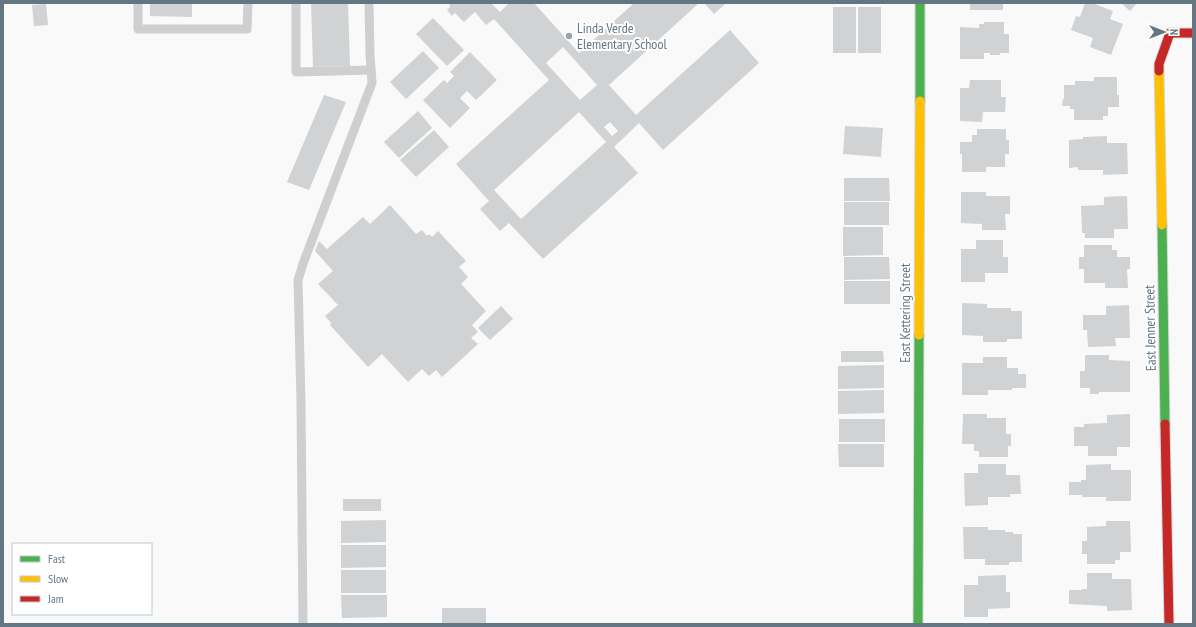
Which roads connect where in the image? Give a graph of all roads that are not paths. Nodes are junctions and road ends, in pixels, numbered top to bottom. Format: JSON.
{"nodes":[{"id":1,"x":138,"y":3,"type":"edge"},
{"id":2,"x":248,"y":3,"type":"edge"},
{"id":3,"x":296,"y":3,"type":"edge"},
{"id":4,"x":369,"y":3,"type":"edge"},
{"id":5,"x":920,"y":3,"type":"edge"},
{"id":6,"x":1193,"y":33,"type":"edge"},
{"id":7,"x":371,"y":70,"type":"junction"},
{"id":8,"x":303,"y":624,"type":"edge"},
{"id":9,"x":918,"y":624,"type":"edge"},
{"id":10,"x":1169,"y":624,"type":"edge"}],
"edges":[{"from":1,"to":2,"type":"lane"},
{"from":3,"to":7,"type":"lane"},
{"from":4,"to":7,"type":"lane"},
{"from":5,"to":9,"type":"street","name":"East Kettering Street"},
{"from":6,"to":10,"type":"street","name":"East Jenner Street"},
{"from":7,"to":8,"type":"lane"}]}
